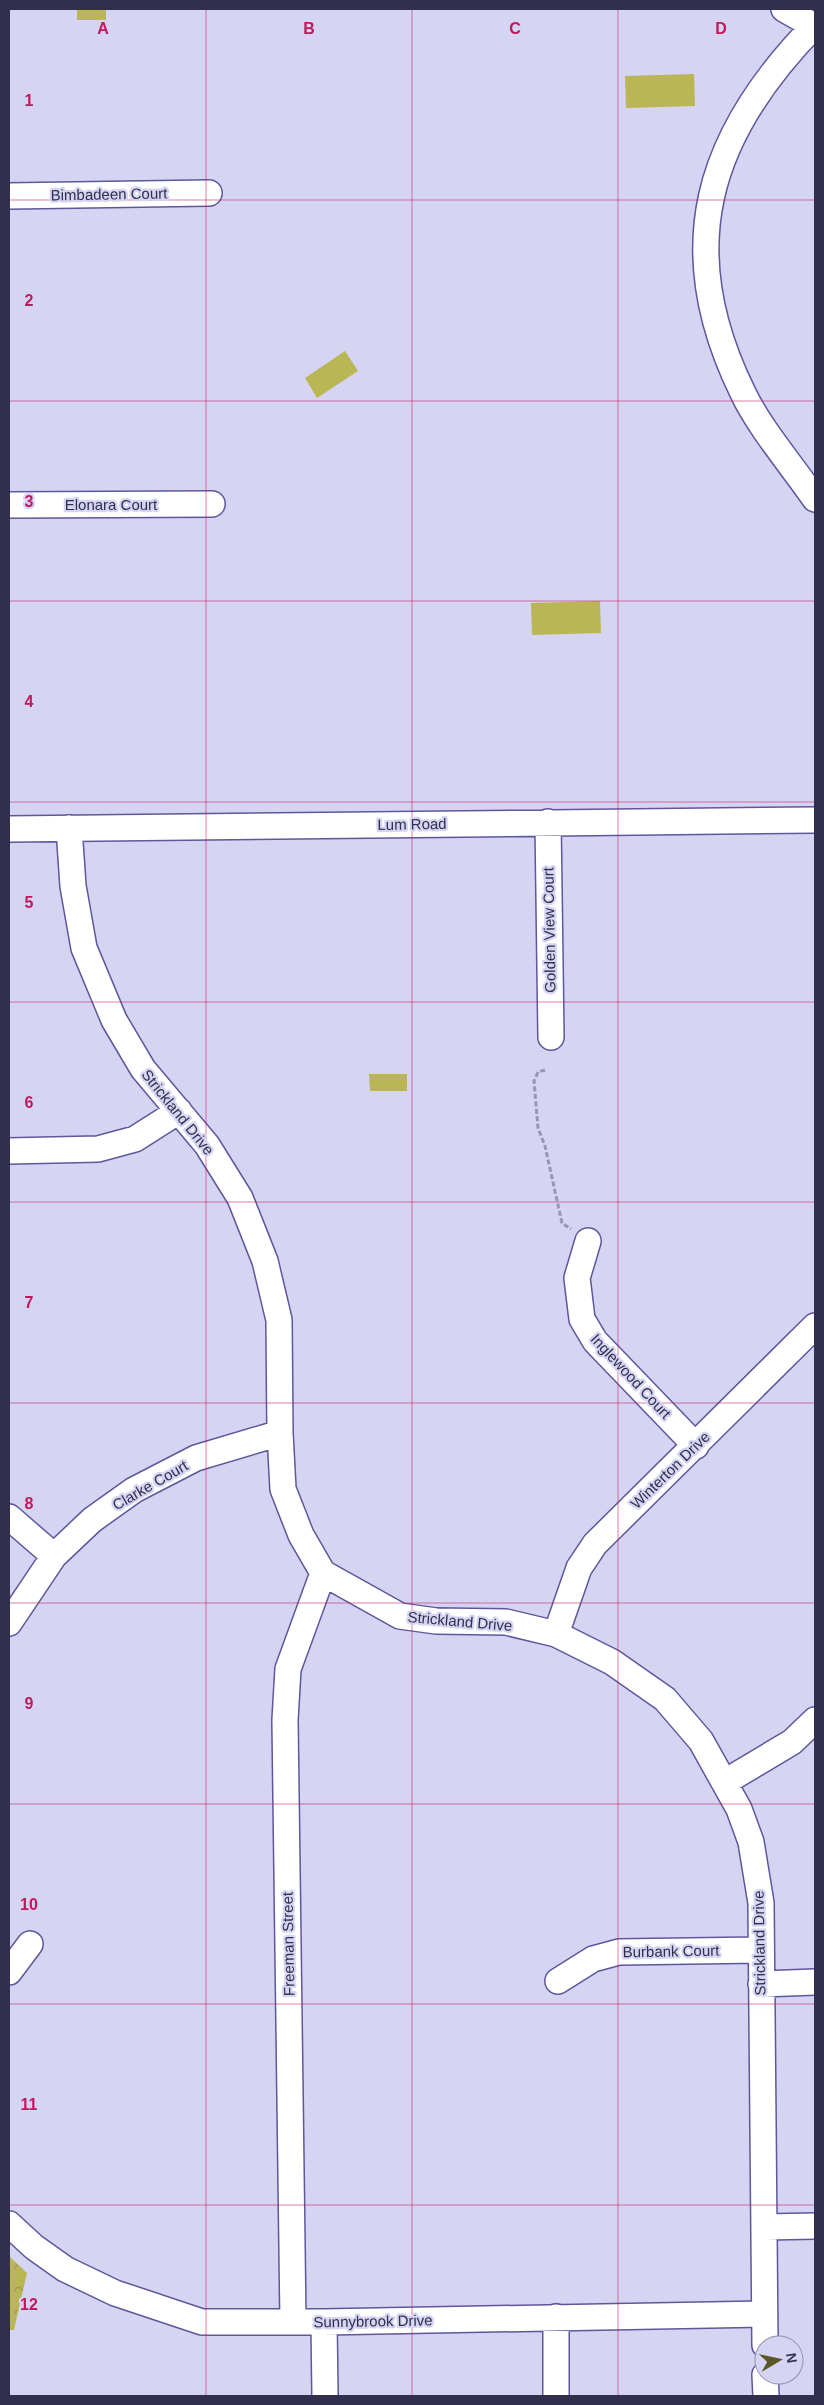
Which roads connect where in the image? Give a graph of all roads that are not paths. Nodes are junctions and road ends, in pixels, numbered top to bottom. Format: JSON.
{"nodes":[{"id":1,"x":784,"y":9,"type":"edge"},
{"id":2,"x":815,"y":26,"type":"edge"},
{"id":3,"x":209,"y":193,"type":"dead end"},
{"id":4,"x":9,"y":196,"type":"edge"},
{"id":5,"x":815,"y":499,"type":"edge"},
{"id":6,"x":212,"y":504,"type":"dead end"},
{"id":7,"x":9,"y":505,"type":"edge"},
{"id":8,"x":815,"y":820,"type":"edge"},
{"id":9,"x":548,"y":822,"type":"junction"},
{"id":10,"x":69,"y":828,"type":"junction"},
{"id":11,"x":9,"y":829,"type":"edge"},
{"id":12,"x":551,"y":1037,"type":"dead end"},
{"id":13,"x":179,"y":1111,"type":"junction"},
{"id":14,"x":9,"y":1151,"type":"edge"},
{"id":15,"x":588,"y":1242,"type":"road end"},
{"id":16,"x":815,"y":1326,"type":"edge"},
{"id":17,"x":280,"y":1434,"type":"junction"},
{"id":18,"x":696,"y":1446,"type":"junction"},
{"id":19,"x":9,"y":1517,"type":"edge"},
{"id":20,"x":54,"y":1556,"type":"junction"},
{"id":21,"x":323,"y":1573,"type":"junction"},
{"id":22,"x":9,"y":1623,"type":"edge"},
{"id":23,"x":556,"y":1634,"type":"junction"},
{"id":24,"x":815,"y":1720,"type":"edge"},
{"id":25,"x":725,"y":1782,"type":"junction"},
{"id":26,"x":30,"y":1944,"type":"dead end"},
{"id":27,"x":760,"y":1950,"type":"junction"},
{"id":28,"x":9,"y":1972,"type":"edge"},
{"id":29,"x":558,"y":1980,"type":"dead end"},
{"id":30,"x":815,"y":1982,"type":"edge"},
{"id":31,"x":761,"y":1984,"type":"junction"},
{"id":32,"x":9,"y":2224,"type":"edge"},
{"id":33,"x":815,"y":2226,"type":"edge"},
{"id":34,"x":764,"y":2227,"type":"junction"},
{"id":35,"x":764,"y":2314,"type":"junction"},
{"id":36,"x":556,"y":2317,"type":"junction"},
{"id":37,"x":293,"y":2322,"type":"junction"},
{"id":38,"x":324,"y":2322,"type":"junction"},
{"id":39,"x":765,"y":2335,"type":"edge"},
{"id":40,"x":325,"y":2396,"type":"edge"},
{"id":41,"x":556,"y":2396,"type":"edge"}],
"edges":[{"from":1,"to":2,"type":"street"},
{"from":2,"to":5,"type":"street"},
{"from":3,"to":4,"type":"street","name":"Bimbadeen Court"},
{"from":6,"to":7,"type":"street","name":"Elonara Court"},
{"from":8,"to":9,"type":"street","name":"Lum Road"},
{"from":9,"to":10,"type":"street","name":"Lum Road"},
{"from":9,"to":12,"type":"street","name":"Golden View Court"},
{"from":10,"to":11,"type":"street","name":"Lum Road"},
{"from":10,"to":13,"type":"street","name":"Strickland Drive"},
{"from":13,"to":14,"type":"street"},
{"from":13,"to":17,"type":"street","name":"Strickland Drive"},
{"from":15,"to":18,"type":"street","name":"Inglewood Court"},
{"from":16,"to":18,"type":"street","name":"Winterton Drive"},
{"from":17,"to":20,"type":"street","name":"Clarke Court"},
{"from":17,"to":21,"type":"street","name":"Strickland Drive"},
{"from":18,"to":23,"type":"street","name":"Winterton Drive"},
{"from":19,"to":20,"type":"street"},
{"from":20,"to":22,"type":"street","name":"Clarke Court"},
{"from":21,"to":23,"type":"street","name":"Strickland Drive"},
{"from":21,"to":37,"type":"street","name":"Freeman Street"},
{"from":23,"to":25,"type":"street","name":"Strickland Drive"},
{"from":24,"to":25,"type":"street"},
{"from":25,"to":27,"type":"street","name":"Strickland Drive"},
{"from":26,"to":28,"type":"street"},
{"from":27,"to":29,"type":"street","name":"Burbank Court"},
{"from":27,"to":31,"type":"street","name":"Strickland Drive"},
{"from":30,"to":31,"type":"street"},
{"from":31,"to":34,"type":"street","name":"Strickland Drive"},
{"from":32,"to":37,"type":"street","name":"Sunnybrook Drive"},
{"from":33,"to":34,"type":"street"},
{"from":34,"to":35,"type":"street","name":"Strickland Drive"},
{"from":35,"to":36,"type":"street","name":"Sunnybrook Drive"},
{"from":35,"to":39,"type":"street","name":"Strickland Drive"},
{"from":36,"to":38,"type":"street","name":"Sunnybrook Drive"},
{"from":36,"to":41,"type":"street"},
{"from":37,"to":38,"type":"street","name":"Sunnybrook Drive"},
{"from":38,"to":40,"type":"street"}]}
